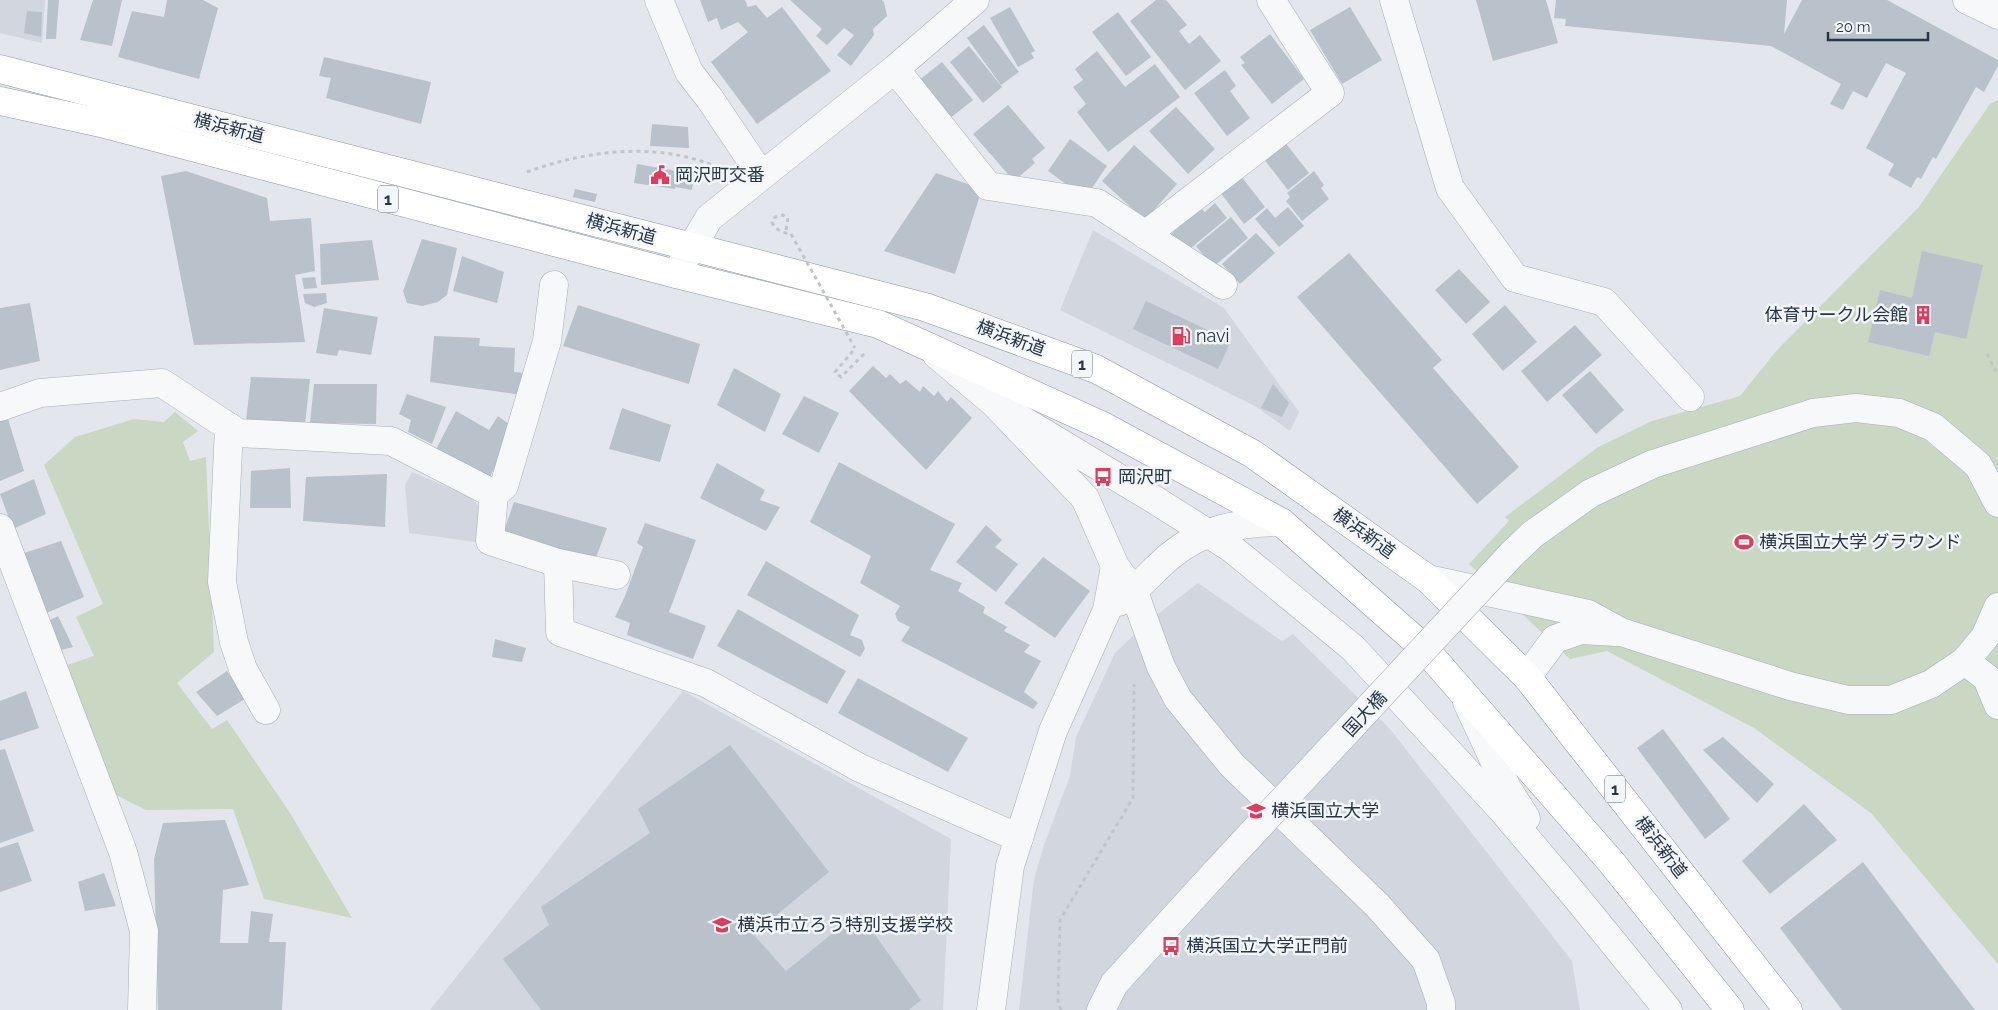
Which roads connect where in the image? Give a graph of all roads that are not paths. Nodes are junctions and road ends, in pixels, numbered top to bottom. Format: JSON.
{"nodes":[{"id":1,"x":659,"y":0,"type":"edge"},
{"id":2,"x":975,"y":0,"type":"edge"},
{"id":3,"x":1272,"y":0,"type":"edge"},
{"id":4,"x":1394,"y":0,"type":"edge"},
{"id":5,"x":1967,"y":0,"type":"edge"},
{"id":6,"x":1998,"y":15,"type":"edge"},
{"id":7,"x":895,"y":68,"type":"junction"},
{"id":8,"x":0,"y":69,"type":"edge"},
{"id":9,"x":0,"y":101,"type":"edge"},
{"id":10,"x":756,"y":179,"type":"junction"},
{"id":11,"x":1145,"y":235,"type":"junction"},
{"id":12,"x":691,"y":247,"type":"junction"},
{"id":13,"x":676,"y":274,"type":"junction"},
{"id":14,"x":554,"y":284,"type":"dead end"},
{"id":15,"x":1223,"y":285,"type":"dead end"},
{"id":16,"x":920,"y":342,"type":"junction"},
{"id":17,"x":1690,"y":396,"type":"dead end"},
{"id":18,"x":994,"y":403,"type":"junction"},
{"id":19,"x":0,"y":407,"type":"edge"},
{"id":20,"x":229,"y":426,"type":"junction"},
{"id":21,"x":494,"y":494,"type":"junction"},
{"id":22,"x":1998,"y":503,"type":"edge"},
{"id":23,"x":1281,"y":522,"type":"junction"},
{"id":24,"x":0,"y":528,"type":"edge"},
{"id":25,"x":1207,"y":533,"type":"junction"},
{"id":26,"x":558,"y":563,"type":"junction"},
{"id":27,"x":1115,"y":566,"type":"junction"},
{"id":28,"x":616,"y":575,"type":"dead end"},
{"id":29,"x":1428,"y":579,"type":"junction"},
{"id":30,"x":1134,"y":592,"type":"junction"},
{"id":31,"x":1998,"y":606,"type":"edge"},
{"id":32,"x":1107,"y":610,"type":"junction"},
{"id":33,"x":1621,"y":632,"type":"junction"},
{"id":34,"x":1965,"y":661,"type":"junction"},
{"id":35,"x":1527,"y":676,"type":"junction"},
{"id":36,"x":1461,"y":688,"type":"junction"},
{"id":37,"x":1998,"y":705,"type":"edge"},
{"id":38,"x":266,"y":710,"type":"dead end"},
{"id":39,"x":1019,"y":838,"type":"junction"},
{"id":40,"x":1576,"y":897,"type":"junction"},
{"id":41,"x":142,"y":1010,"type":"edge"},
{"id":42,"x":991,"y":1010,"type":"edge"},
{"id":43,"x":1101,"y":1010,"type":"edge"},
{"id":44,"x":1441,"y":1010,"type":"edge"},
{"id":45,"x":1668,"y":1010,"type":"edge"},
{"id":46,"x":1730,"y":1010,"type":"edge"},
{"id":47,"x":1788,"y":1010,"type":"edge"}],
"edges":[{"from":1,"to":10,"type":"street"},
{"from":2,"to":7,"type":"street"},
{"from":3,"to":11,"type":"street"},
{"from":4,"to":17,"type":"street"},
{"from":5,"to":6,"type":"street"},
{"from":7,"to":10,"type":"street"},
{"from":7,"to":11,"type":"street"},
{"from":8,"to":12,"type":"highway","name":"横浜新道","number":"1"},
{"from":9,"to":13,"type":"highway","name":"横浜新道","number":"1"},
{"from":10,"to":12,"type":"street"},
{"from":11,"to":15,"type":"street"},
{"from":12,"to":13,"type":"street"},
{"from":12,"to":29,"type":"highway","name":"横浜新道","number":"1"},
{"from":13,"to":16,"type":"highway","name":"横浜新道","number":"1"},
{"from":14,"to":21,"type":"street"},
{"from":16,"to":18,"type":"street"},
{"from":16,"to":23,"type":"highway","name":"横浜新道","number":"1"},
{"from":18,"to":25,"type":"street"},
{"from":18,"to":27,"type":"street"},
{"from":19,"to":20,"type":"street"},
{"from":20,"to":21,"type":"street"},
{"from":20,"to":38,"type":"street"},
{"from":21,"to":26,"type":"street"},
{"from":22,"to":43,"type":"street","name":"国大橋","bridge":true},
{"from":23,"to":25,"type":"street"},
{"from":23,"to":36,"type":"highway","name":"横浜新道","number":"1"},
{"from":24,"to":41,"type":"street"},
{"from":25,"to":30,"type":"street"},
{"from":25,"to":40,"type":"street"},
{"from":26,"to":28,"type":"street"},
{"from":26,"to":39,"type":"street"},
{"from":27,"to":30,"type":"street"},
{"from":27,"to":32,"type":"street"},
{"from":29,"to":33,"type":"street"},
{"from":29,"to":35,"type":"highway","name":"横浜新道","number":"1"},
{"from":30,"to":32,"type":"street"},
{"from":30,"to":44,"type":"street"},
{"from":31,"to":34,"type":"street"},
{"from":32,"to":39,"type":"street"},
{"from":33,"to":34,"type":"street"},
{"from":33,"to":35,"type":"street"},
{"from":34,"to":37,"type":"street"},
{"from":35,"to":47,"type":"highway","name":"横浜新道","number":"1"},
{"from":36,"to":40,"type":"street"},
{"from":36,"to":46,"type":"highway","name":"横浜新道","number":"1"},
{"from":39,"to":42,"type":"street"},
{"from":40,"to":45,"type":"street"}]}
